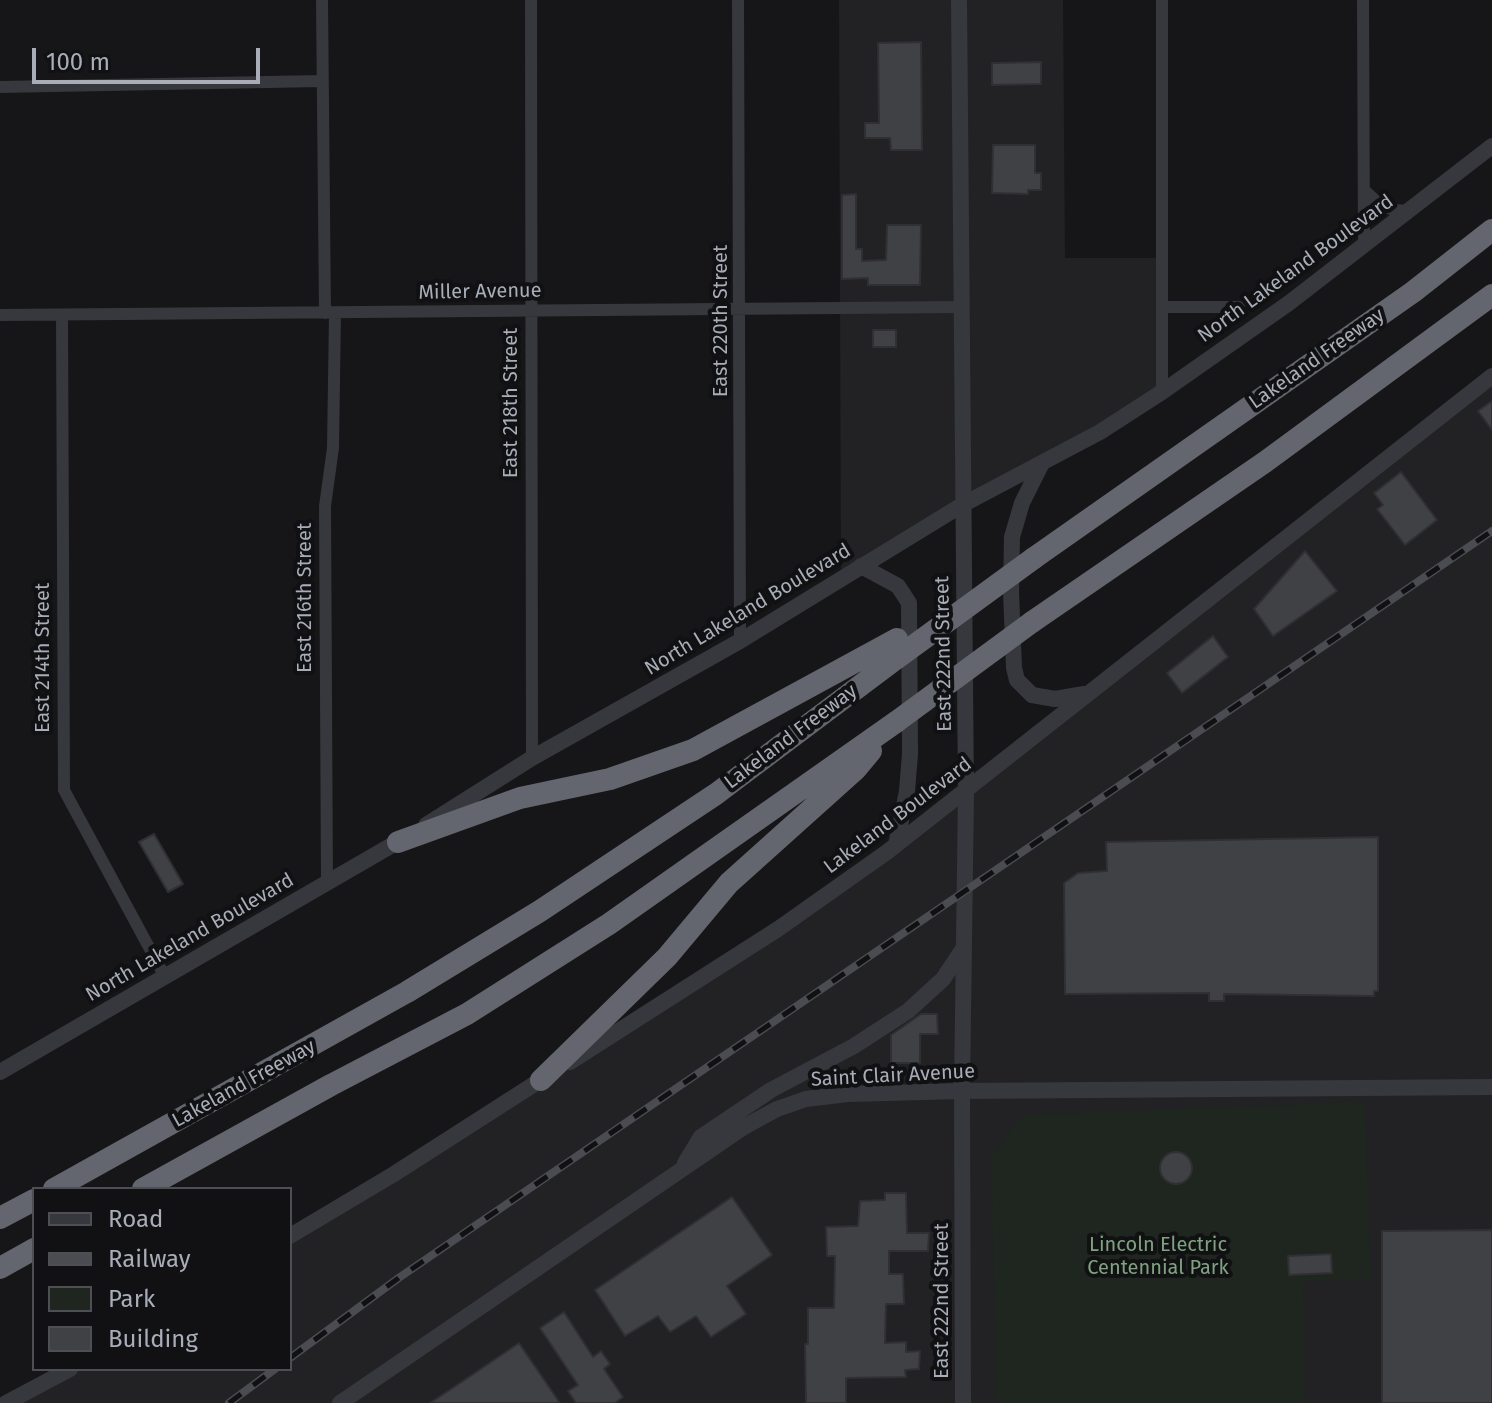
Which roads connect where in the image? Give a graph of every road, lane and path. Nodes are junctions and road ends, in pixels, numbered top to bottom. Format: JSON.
{"nodes":[{"id":1,"x":322,"y":0,"type":"edge"},
{"id":2,"x":531,"y":0,"type":"edge"},
{"id":3,"x":738,"y":0,"type":"edge"},
{"id":4,"x":959,"y":0,"type":"edge"},
{"id":5,"x":1162,"y":0,"type":"edge"},
{"id":6,"x":1363,"y":0,"type":"edge"},
{"id":7,"x":321,"y":81,"type":"junction"},
{"id":8,"x":0,"y":87,"type":"edge"},
{"id":9,"x":1492,"y":146,"type":"edge"},
{"id":10,"x":1364,"y":190,"type":"junction"},
{"id":11,"x":1409,"y":211,"type":"junction"},
{"id":12,"x":1492,"y":230,"type":"edge"},
{"id":13,"x":1364,"y":246,"type":"junction"},
{"id":14,"x":1492,"y":295,"type":"edge"},
{"id":15,"x":960,"y":307,"type":"junction"},
{"id":16,"x":1164,"y":307,"type":"junction"},
{"id":17,"x":1239,"y":307,"type":"dead end"},
{"id":18,"x":741,"y":309,"type":"junction"},
{"id":19,"x":531,"y":311,"type":"junction"},
{"id":20,"x":330,"y":313,"type":"junction"},
{"id":21,"x":0,"y":315,"type":"edge"},
{"id":22,"x":62,"y":315,"type":"junction"},
{"id":23,"x":1492,"y":376,"type":"edge"},
{"id":24,"x":1162,"y":392,"type":"junction"},
{"id":25,"x":1042,"y":463,"type":"junction"},
{"id":26,"x":962,"y":505,"type":"junction"},
{"id":27,"x":861,"y":566,"type":"junction"},
{"id":28,"x":740,"y":641,"type":"junction"},
{"id":29,"x":897,"y":649,"type":"junction"},
{"id":30,"x":1089,"y":693,"type":"junction"},
{"id":31,"x":896,"y":722,"type":"junction"},
{"id":32,"x":532,"y":758,"type":"junction"},
{"id":33,"x":966,"y":792,"type":"junction"},
{"id":34,"x":398,"y":842,"type":"junction"},
{"id":35,"x":896,"y":845,"type":"junction"},
{"id":36,"x":327,"y":883,"type":"junction"},
{"id":37,"x":964,"y":948,"type":"junction"},
{"id":38,"x":164,"y":975,"type":"junction"},
{"id":39,"x":0,"y":1072,"type":"edge"},
{"id":40,"x":541,"y":1080,"type":"junction"},
{"id":41,"x":1492,"y":1087,"type":"edge"},
{"id":42,"x":962,"y":1091,"type":"junction"},
{"id":43,"x":681,"y":1170,"type":"junction"},
{"id":44,"x":58,"y":1187,"type":"edge"},
{"id":45,"x":147,"y":1187,"type":"edge"},
{"id":46,"x":32,"y":1201,"type":"edge"},
{"id":47,"x":0,"y":1218,"type":"edge"},
{"id":48,"x":292,"y":1235,"type":"edge"},
{"id":49,"x":32,"y":1250,"type":"edge"},
{"id":50,"x":0,"y":1268,"type":"edge"},
{"id":51,"x":66,"y":1371,"type":"edge"},
{"id":52,"x":6,"y":1403,"type":"edge"},
{"id":53,"x":340,"y":1403,"type":"edge"},
{"id":54,"x":963,"y":1403,"type":"edge"}],
"edges":[{"from":1,"to":7,"type":"street","name":"East 216th Street"},
{"from":2,"to":19,"type":"street","name":"East 218th Street"},
{"from":3,"to":18,"type":"street","name":"East 220th Street"},
{"from":4,"to":15,"type":"street","name":"East 222nd Street"},
{"from":5,"to":16,"type":"street"},
{"from":6,"to":10,"type":"street"},
{"from":7,"to":8,"type":"street"},
{"from":7,"to":20,"type":"street","name":"East 216th Street"},
{"from":9,"to":11,"type":"street","name":"North Lakeland Boulevard"},
{"from":10,"to":11,"type":"street"},
{"from":10,"to":13,"type":"street"},
{"from":11,"to":13,"type":"street","name":"North Lakeland Boulevard"},
{"from":12,"to":29,"type":"highway","name":"Lakeland Freeway","bridge":true},
{"from":13,"to":24,"type":"street","name":"North Lakeland Boulevard"},
{"from":14,"to":31,"type":"highway","bridge":true},
{"from":15,"to":18,"type":"street","name":"Miller Avenue"},
{"from":15,"to":26,"type":"street","name":"East 222nd Street"},
{"from":16,"to":17,"type":"street"},
{"from":16,"to":24,"type":"street"},
{"from":18,"to":19,"type":"street","name":"Miller Avenue"},
{"from":18,"to":28,"type":"street","name":"East 220th Street"},
{"from":19,"to":20,"type":"street","name":"Miller Avenue"},
{"from":19,"to":32,"type":"street","name":"East 218th Street"},
{"from":20,"to":22,"type":"street","name":"Miller Avenue"},
{"from":20,"to":36,"type":"street","name":"East 216th Street"},
{"from":21,"to":22,"type":"street","name":"Miller Avenue"},
{"from":22,"to":38,"type":"street","name":"East 214th Street"},
{"from":23,"to":30,"type":"street","name":"Lakeland Boulevard"},
{"from":24,"to":25,"type":"street","name":"North Lakeland Boulevard"},
{"from":25,"to":26,"type":"street","name":"North Lakeland Boulevard"},
{"from":25,"to":30,"type":"street"},
{"from":26,"to":27,"type":"street","name":"North Lakeland Boulevard"},
{"from":26,"to":33,"type":"street","name":"East 222nd Street"},
{"from":27,"to":28,"type":"street","name":"North Lakeland Boulevard"},
{"from":27,"to":35,"type":"street"},
{"from":28,"to":32,"type":"street","name":"North Lakeland Boulevard"},
{"from":29,"to":34,"type":"highway"},
{"from":29,"to":44,"type":"highway","name":"Lakeland Freeway"},
{"from":30,"to":33,"type":"street","name":"Lakeland Boulevard"},
{"from":31,"to":40,"type":"highway"},
{"from":31,"to":45,"type":"highway"},
{"from":32,"to":34,"type":"street","name":"North Lakeland Boulevard"},
{"from":33,"to":35,"type":"street","name":"Lakeland Boulevard"},
{"from":33,"to":37,"type":"street","name":"East 222nd Street"},
{"from":34,"to":36,"type":"street","name":"North Lakeland Boulevard"},
{"from":35,"to":40,"type":"street","name":"Lakeland Boulevard"},
{"from":36,"to":38,"type":"street","name":"North Lakeland Boulevard"},
{"from":37,"to":42,"type":"street","name":"East 222nd Street"},
{"from":37,"to":43,"type":"street"},
{"from":38,"to":39,"type":"street","name":"North Lakeland Boulevard"},
{"from":40,"to":48,"type":"street","name":"Lakeland Boulevard"},
{"from":41,"to":42,"type":"street","name":"Saint Clair Avenue"},
{"from":42,"to":43,"type":"street","name":"Saint Clair Avenue"},
{"from":42,"to":54,"type":"street","name":"East 222nd Street"},
{"from":43,"to":53,"type":"street","name":"Saint Clair Avenue"},
{"from":46,"to":47,"type":"highway"},
{"from":49,"to":50,"type":"highway"},
{"from":51,"to":52,"type":"street"}]}
